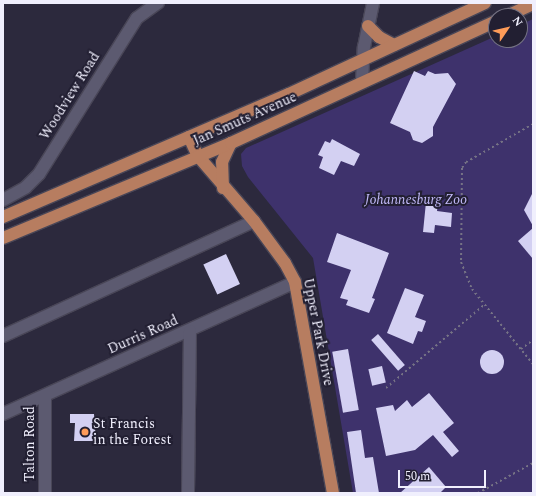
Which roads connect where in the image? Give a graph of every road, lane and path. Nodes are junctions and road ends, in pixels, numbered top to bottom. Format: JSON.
{"nodes":[{"id":1,"x":158,"y":3,"type":"edge"},
{"id":2,"x":373,"y":3,"type":"edge"},
{"id":3,"x":485,"y":3,"type":"edge"},
{"id":4,"x":488,"y":25,"type":"edge"},
{"id":5,"x":368,"y":26,"type":"junction"},
{"id":6,"x":394,"y":45,"type":"junction"},
{"id":7,"x":362,"y":59,"type":"junction"},
{"id":8,"x":362,"y":81,"type":"junction"},
{"id":9,"x":533,"y":124,"type":"edge"},
{"id":10,"x":189,"y":137,"type":"junction"},
{"id":11,"x":231,"y":143,"type":"junction"},
{"id":12,"x":198,"y":156,"type":"junction"},
{"id":13,"x":223,"y":188,"type":"junction"},
{"id":14,"x":3,"y":200,"type":"edge"},
{"id":15,"x":3,"y":217,"type":"edge"},
{"id":16,"x":254,"y":221,"type":"junction"},
{"id":17,"x":3,"y":238,"type":"edge"},
{"id":18,"x":295,"y":282,"type":"junction"},
{"id":19,"x":484,"y":305,"type":"junction"},
{"id":20,"x":190,"y":331,"type":"junction"},
{"id":21,"x":3,"y":336,"type":"edge"},
{"id":22,"x":533,"y":340,"type":"edge"},
{"id":23,"x":520,"y":349,"type":"junction"},
{"id":24,"x":533,"y":364,"type":"edge"},
{"id":25,"x":386,"y":388,"type":"dead end"},
{"id":26,"x":45,"y":396,"type":"junction"},
{"id":27,"x":3,"y":414,"type":"edge"},
{"id":28,"x":533,"y":463,"type":"edge"},
{"id":29,"x":45,"y":493,"type":"edge"},
{"id":30,"x":188,"y":493,"type":"edge"},
{"id":31,"x":333,"y":493,"type":"edge"},
{"id":32,"x":478,"y":493,"type":"edge"}],
"edges":[{"from":1,"to":14,"type":"street","name":"Woodview Road"},
{"from":2,"to":5,"type":"street"},
{"from":3,"to":6,"type":"main road","name":"Jan Smuts Avenue"},
{"from":4,"to":8,"type":"main road","name":"Jan Smuts Avenue"},
{"from":5,"to":6,"type":"main road"},
{"from":5,"to":7,"type":"street"},
{"from":6,"to":7,"type":"main road","name":"Jan Smuts Avenue"},
{"from":7,"to":8,"type":"street"},
{"from":7,"to":10,"type":"main road","name":"Jan Smuts Avenue"},
{"from":8,"to":11,"type":"main road","name":"Jan Smuts Avenue"},
{"from":9,"to":19,"type":"path"},
{"from":10,"to":12,"type":"main road","name":"Upper Park Drive"},
{"from":10,"to":15,"type":"main road","name":"Jan Smuts Avenue"},
{"from":11,"to":12,"type":"main road","name":"Jan Smuts Avenue"},
{"from":11,"to":13,"type":"main road"},
{"from":12,"to":13,"type":"main road","name":"Upper Park Drive"},
{"from":12,"to":17,"type":"main road","name":"Jan Smuts Avenue"},
{"from":13,"to":16,"type":"main road","name":"Upper Park Drive"},
{"from":16,"to":18,"type":"main road","name":"Upper Park Drive"},
{"from":16,"to":21,"type":"street"},
{"from":18,"to":20,"type":"street","name":"Durris Road"},
{"from":18,"to":31,"type":"main road","name":"Upper Park Drive"},
{"from":19,"to":23,"type":"path"},
{"from":19,"to":25,"type":"path"},
{"from":20,"to":26,"type":"street","name":"Durris Road"},
{"from":20,"to":30,"type":"street"},
{"from":22,"to":23,"type":"path"},
{"from":23,"to":24,"type":"path"},
{"from":26,"to":27,"type":"street","name":"Durris Road"},
{"from":26,"to":29,"type":"street","name":"Talton Road"},
{"from":28,"to":32,"type":"path"}]}
